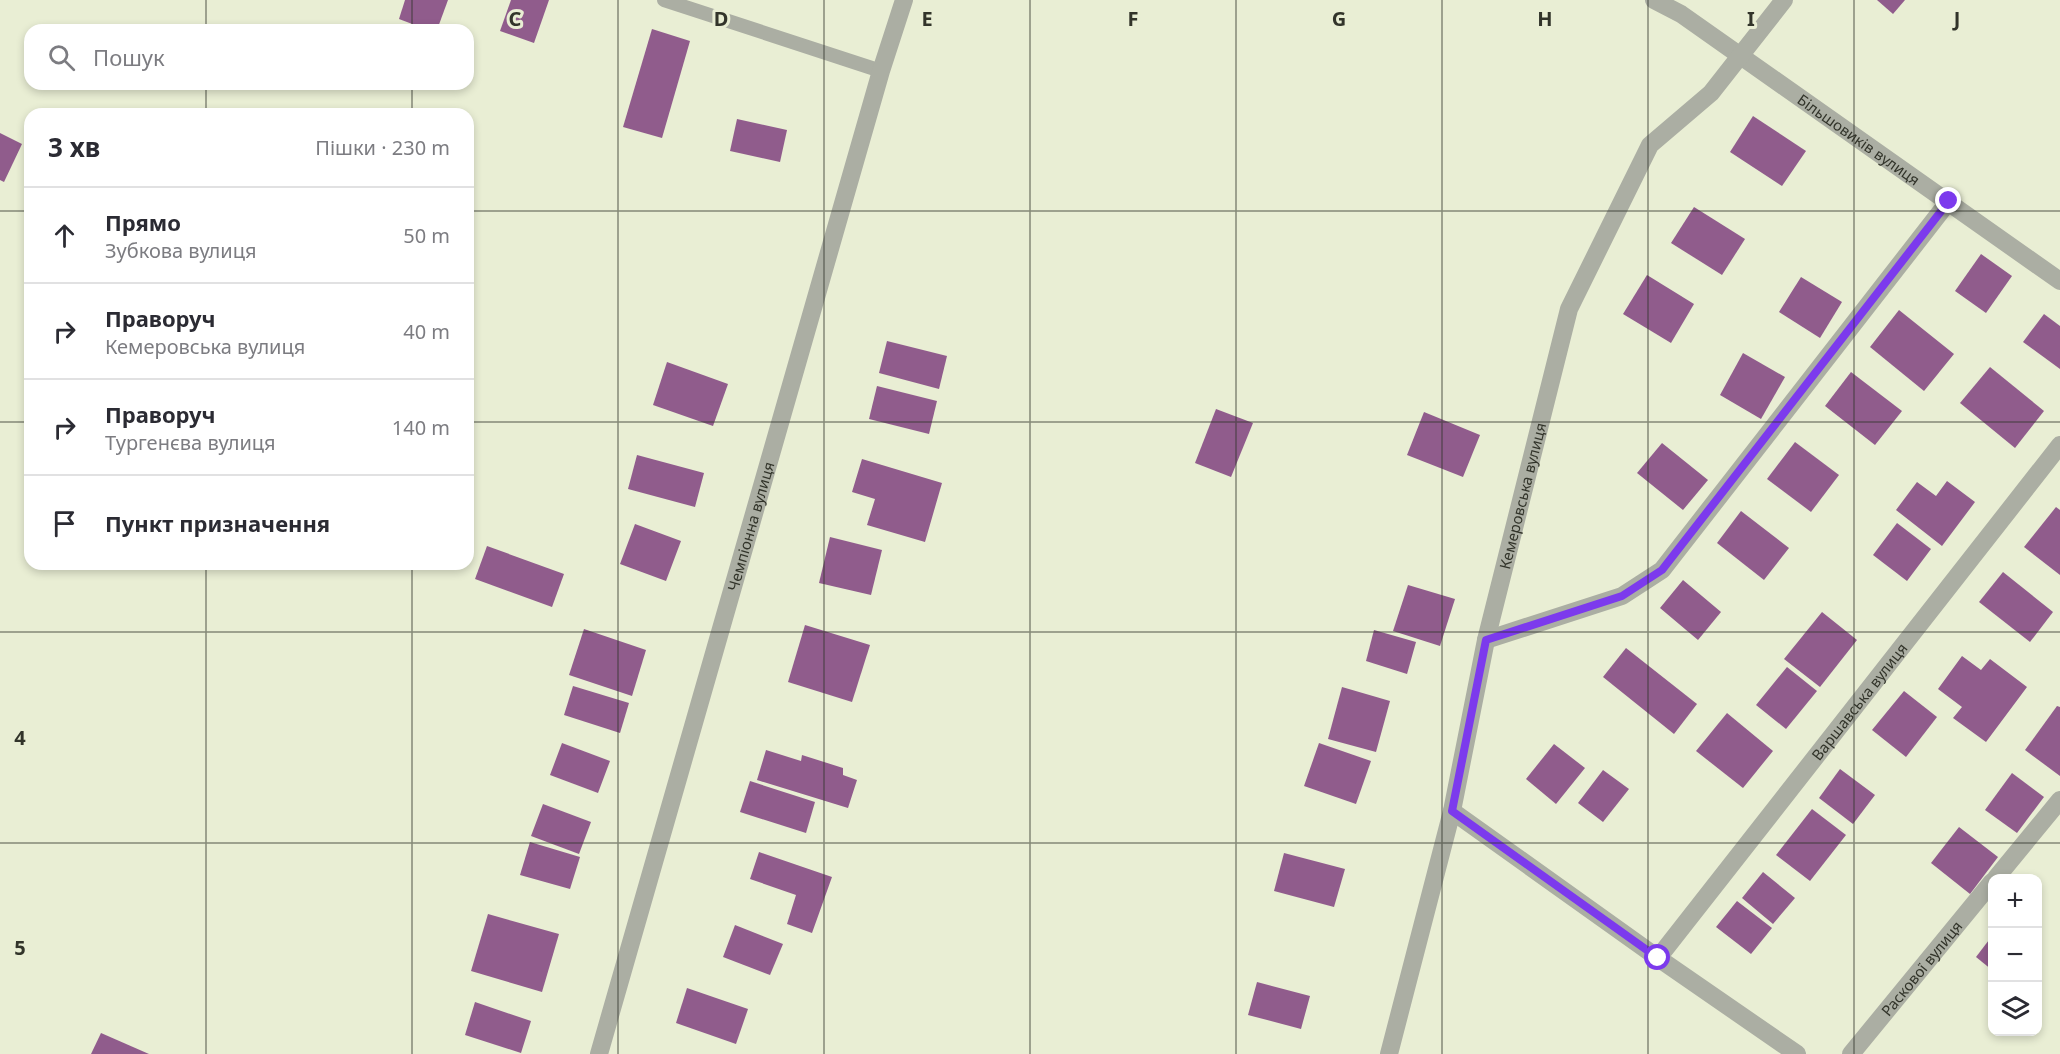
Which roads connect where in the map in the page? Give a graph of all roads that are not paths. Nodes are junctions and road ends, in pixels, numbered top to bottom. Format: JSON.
{"nodes":[{"id":1,"x":664,"y":0,"type":"edge"},
{"id":2,"x":904,"y":0,"type":"edge"},
{"id":3,"x":1654,"y":0,"type":"edge"},
{"id":4,"x":1784,"y":0,"type":"edge"},
{"id":5,"x":1739,"y":56,"type":"junction"},
{"id":6,"x":881,"y":71,"type":"junction"},
{"id":7,"x":1949,"y":201,"type":"junction"},
{"id":8,"x":2060,"y":281,"type":"edge"},
{"id":9,"x":2060,"y":445,"type":"edge"},
{"id":10,"x":1486,"y":640,"type":"junction"},
{"id":11,"x":2060,"y":800,"type":"edge"},
{"id":12,"x":1452,"y":811,"type":"junction"},
{"id":13,"x":2000,"y":874,"type":"edge"},
{"id":14,"x":1988,"y":887,"type":"edge"},
{"id":15,"x":1658,"y":958,"type":"junction"},
{"id":16,"x":598,"y":1054,"type":"edge"},
{"id":17,"x":1389,"y":1054,"type":"edge"},
{"id":18,"x":1797,"y":1054,"type":"edge"},
{"id":19,"x":1851,"y":1054,"type":"edge"}],
"edges":[{"from":1,"to":6,"type":"lane"},
{"from":2,"to":6,"type":"street","name":"Чемпіонна вулиця"},
{"from":3,"to":5,"type":"street","name":"Більшовиків вулиця"},
{"from":4,"to":5,"type":"street","name":"Кемеровська вулиця"},
{"from":5,"to":7,"type":"street","name":"Більшовиків вулиця"},
{"from":5,"to":10,"type":"street","name":"Кемеровська вулиця"},
{"from":6,"to":16,"type":"street","name":"Чемпіонна вулиця"},
{"from":7,"to":8,"type":"street","name":"Більшовиків вулиця"},
{"from":7,"to":10,"type":"street"},
{"from":9,"to":15,"type":"street","name":"Варшавська вулиця"},
{"from":10,"to":12,"type":"street","name":"Кемеровська вулиця"},
{"from":11,"to":13,"type":"street"},
{"from":12,"to":15,"type":"street"},
{"from":12,"to":17,"type":"street","name":"Кемеровська вулиця"},
{"from":14,"to":19,"type":"street","name":"Раскової вулиця"},
{"from":15,"to":18,"type":"street"}]}
